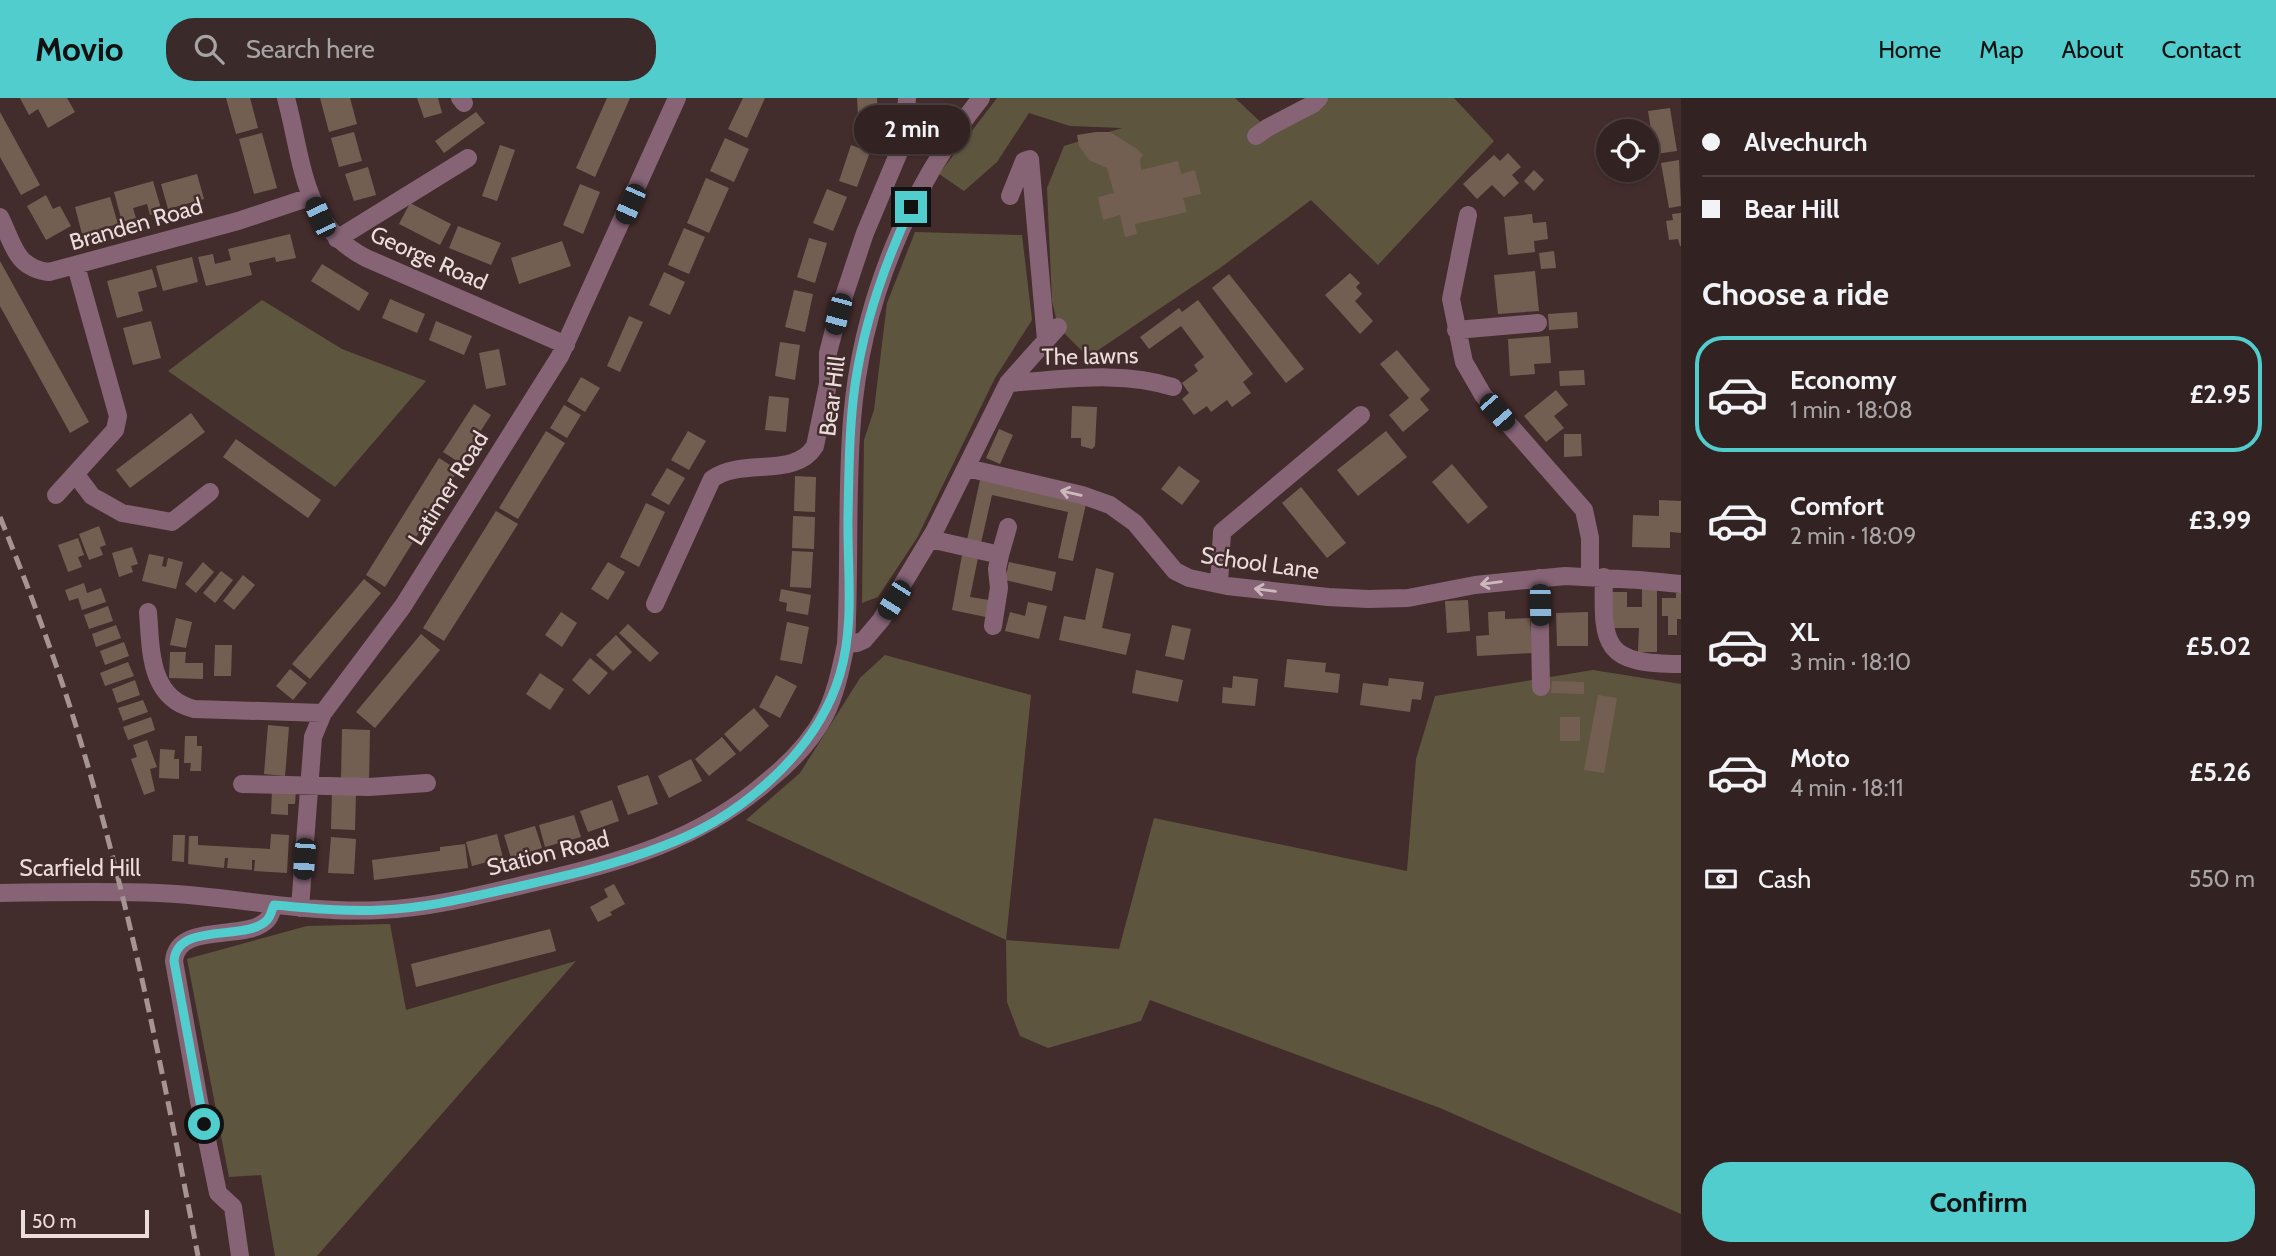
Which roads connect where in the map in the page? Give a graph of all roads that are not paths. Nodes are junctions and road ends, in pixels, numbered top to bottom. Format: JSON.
{"nodes":[{"id":1,"x":286,"y":98,"type":"edge"},
{"id":2,"x":677,"y":98,"type":"edge"},
{"id":3,"x":907,"y":98,"type":"edge"},
{"id":4,"x":981,"y":98,"type":"edge"},
{"id":5,"x":1319,"y":98,"type":"edge"},
{"id":6,"x":1256,"y":136,"type":"dead end"},
{"id":7,"x":468,"y":158,"type":"dead end"},
{"id":8,"x":1010,"y":196,"type":"dead end"},
{"id":9,"x":310,"y":197,"type":"junction"},
{"id":10,"x":1468,"y":215,"type":"dead end"},
{"id":11,"x":0,"y":217,"type":"edge"},
{"id":12,"x":337,"y":239,"type":"junction"},
{"id":13,"x":76,"y":267,"type":"junction"},
{"id":14,"x":1538,"y":323,"type":"dead end"},
{"id":15,"x":1456,"y":330,"type":"junction"},
{"id":16,"x":566,"y":345,"type":"junction"},
{"id":17,"x":828,"y":383,"type":"junction"},
{"id":18,"x":1008,"y":383,"type":"junction"},
{"id":19,"x":855,"y":387,"type":"junction"},
{"id":20,"x":1172,"y":387,"type":"dead end"},
{"id":21,"x":1361,"y":415,"type":"dead end"},
{"id":22,"x":967,"y":468,"type":"junction"},
{"id":23,"x":76,"y":475,"type":"junction"},
{"id":24,"x":210,"y":492,"type":"dead end"},
{"id":25,"x":55,"y":495,"type":"dead end"},
{"id":26,"x":1008,"y":527,"type":"dead end"},
{"id":27,"x":930,"y":539,"type":"junction"},
{"id":28,"x":1000,"y":555,"type":"junction"},
{"id":29,"x":1597,"y":577,"type":"junction"},
{"id":30,"x":1539,"y":578,"type":"junction"},
{"id":31,"x":1219,"y":584,"type":"junction"},
{"id":32,"x":1681,"y":584,"type":"edge"},
{"id":33,"x":655,"y":604,"type":"dead end"},
{"id":34,"x":148,"y":612,"type":"dead end"},
{"id":35,"x":993,"y":625,"type":"dead end"},
{"id":36,"x":846,"y":644,"type":"junction"},
{"id":37,"x":1681,"y":664,"type":"edge"},
{"id":38,"x":1541,"y":687,"type":"dead end"},
{"id":39,"x":323,"y":713,"type":"junction"},
{"id":40,"x":427,"y":783,"type":"dead end"},
{"id":41,"x":242,"y":784,"type":"dead end"},
{"id":42,"x":310,"y":786,"type":"junction"},
{"id":43,"x":0,"y":893,"type":"edge"},
{"id":44,"x":159,"y":893,"type":"joint"},
{"id":45,"x":274,"y":905,"type":"junction"},
{"id":46,"x":300,"y":908,"type":"junction"},
{"id":47,"x":240,"y":1256,"type":"edge"}],
"edges":[{"from":1,"to":9,"type":"street","name":"George Road"},
{"from":2,"to":16,"type":"street","name":"Latimer Road"},
{"from":3,"to":17,"type":"street"},
{"from":4,"to":19,"type":"street","name":"Bear Hill"},
{"from":5,"to":6,"type":"street"},
{"from":7,"to":12,"type":"street"},
{"from":8,"to":18,"type":"street"},
{"from":9,"to":12,"type":"street","name":"George Road"},
{"from":9,"to":13,"type":"street","name":"Branden Road"},
{"from":10,"to":15,"type":"street"},
{"from":11,"to":13,"type":"street","name":"Branden Road"},
{"from":12,"to":16,"type":"street","name":"George Road"},
{"from":13,"to":23,"type":"street"},
{"from":14,"to":15,"type":"street"},
{"from":15,"to":29,"type":"street"},
{"from":16,"to":39,"type":"street","name":"Latimer Road"},
{"from":17,"to":19,"type":"street"},
{"from":17,"to":33,"type":"street"},
{"from":18,"to":20,"type":"street","name":"The lawns"},
{"from":18,"to":22,"type":"street"},
{"from":19,"to":36,"type":"street","name":"Bear Hill"},
{"from":21,"to":31,"type":"street"},
{"from":22,"to":27,"type":"street"},
{"from":31,"to":22,"type":"street","name":"School Lane","one_way":true},
{"from":23,"to":24,"type":"street"},
{"from":23,"to":25,"type":"street"},
{"from":26,"to":28,"type":"street"},
{"from":27,"to":28,"type":"street"},
{"from":27,"to":36,"type":"street"},
{"from":28,"to":35,"type":"street"},
{"from":29,"to":30,"type":"street","name":"School Lane"},
{"from":29,"to":32,"type":"street","name":"School Lane"},
{"from":29,"to":37,"type":"street"},
{"from":30,"to":31,"type":"street","name":"School Lane","one_way":true},
{"from":30,"to":38,"type":"street"},
{"from":34,"to":39,"type":"street"},
{"from":36,"to":46,"type":"street","name":"Station Road"},
{"from":39,"to":42,"type":"street","name":"Latimer Road"},
{"from":40,"to":42,"type":"street"},
{"from":41,"to":42,"type":"street"},
{"from":42,"to":46,"type":"street","name":"Latimer Road"},
{"from":43,"to":44,"type":"street","name":"Scarfield Hill"},
{"from":44,"to":45,"type":"street","name":"Station Road"},
{"from":45,"to":46,"type":"street","name":"Station Road"},
{"from":45,"to":47,"type":"street"}]}
